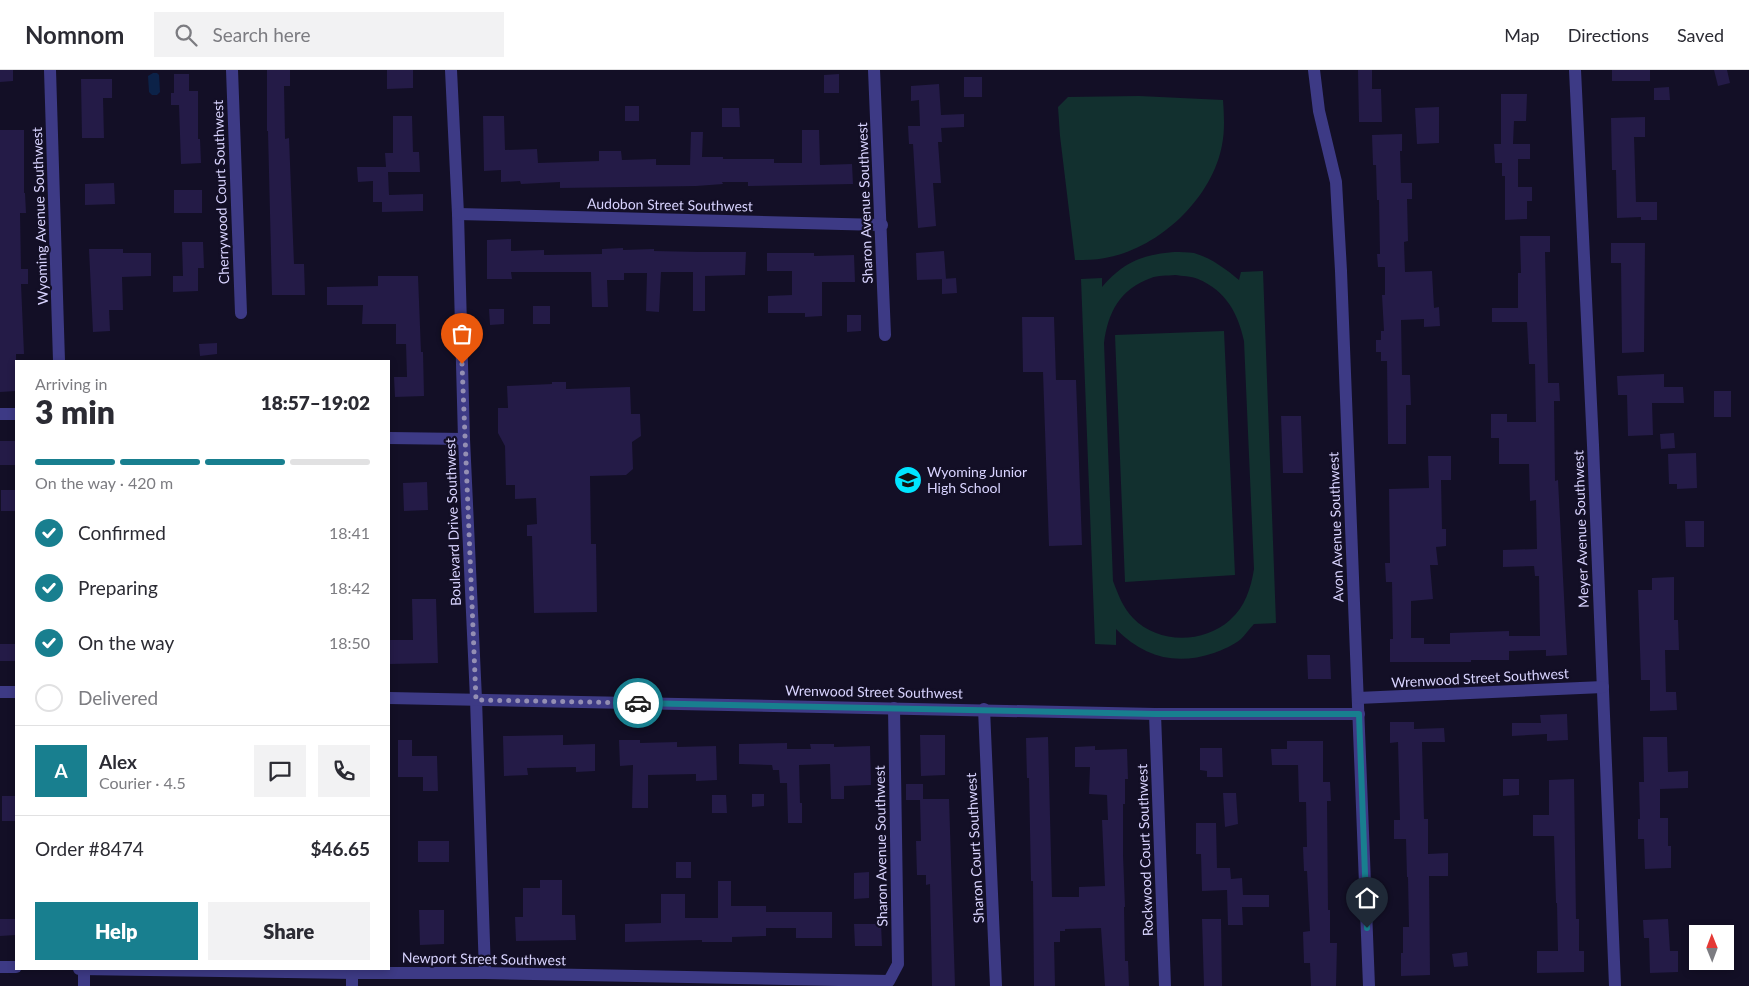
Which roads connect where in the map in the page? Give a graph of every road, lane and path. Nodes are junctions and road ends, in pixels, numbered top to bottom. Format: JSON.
{"nodes":[{"id":1,"x":50,"y":70,"type":"edge"},
{"id":2,"x":232,"y":70,"type":"edge"},
{"id":3,"x":451,"y":70,"type":"edge"},
{"id":4,"x":874,"y":70,"type":"edge"},
{"id":5,"x":1314,"y":70,"type":"edge"},
{"id":6,"x":1574,"y":70,"type":"edge"},
{"id":7,"x":458,"y":214,"type":"junction"},
{"id":8,"x":882,"y":225,"type":"junction"},
{"id":9,"x":241,"y":313,"type":"dead end"},
{"id":10,"x":885,"y":335,"type":"dead end"},
{"id":11,"x":59,"y":360,"type":"edge"},
{"id":12,"x":0,"y":414,"type":"edge"},
{"id":13,"x":15,"y":414,"type":"edge"},
{"id":14,"x":390,"y":438,"type":"edge"},
{"id":15,"x":464,"y":439,"type":"junction"},
{"id":16,"x":1603,"y":687,"type":"junction"},
{"id":17,"x":0,"y":692,"type":"edge"},
{"id":18,"x":15,"y":692,"type":"edge"},
{"id":19,"x":390,"y":698,"type":"edge"},
{"id":20,"x":1358,"y":698,"type":"junction"},
{"id":21,"x":476,"y":700,"type":"junction"},
{"id":22,"x":894,"y":708,"type":"junction"},
{"id":23,"x":984,"y":709,"type":"junction"},
{"id":24,"x":1155,"y":714,"type":"junction"},
{"id":25,"x":1359,"y":714,"type":"junction"},
{"id":26,"x":0,"y":967,"type":"edge"},
{"id":27,"x":15,"y":968,"type":"edge"},
{"id":28,"x":84,"y":970,"type":"edge"},
{"id":29,"x":108,"y":970,"type":"edge"},
{"id":30,"x":485,"y":973,"type":"junction"},
{"id":31,"x":352,"y":980,"type":"edge"},
{"id":32,"x":630,"y":981,"type":"edge"},
{"id":33,"x":889,"y":981,"type":"joint"},
{"id":34,"x":84,"y":986,"type":"edge"},
{"id":35,"x":996,"y":986,"type":"edge"},
{"id":36,"x":1165,"y":986,"type":"edge"},
{"id":37,"x":1369,"y":986,"type":"edge"},
{"id":38,"x":1615,"y":986,"type":"edge"}],
"edges":[{"from":1,"to":11,"type":"street","name":"Wyoming Avenue Southwest"},
{"from":2,"to":9,"type":"street","name":"Cherrywood Court Southwest"},
{"from":3,"to":7,"type":"street","name":"Boulevard Drive Southwest"},
{"from":4,"to":8,"type":"street","name":"Sharon Avenue Southwest"},
{"from":5,"to":20,"type":"street","name":"Avon Avenue Southwest"},
{"from":6,"to":16,"type":"street","name":"Meyer Avenue Southwest"},
{"from":7,"to":8,"type":"street","name":"Audobon Street Southwest"},
{"from":7,"to":15,"type":"street","name":"Boulevard Drive Southwest"},
{"from":8,"to":10,"type":"street","name":"Sharon Avenue Southwest"},
{"from":12,"to":13,"type":"street"},
{"from":14,"to":15,"type":"street"},
{"from":15,"to":21,"type":"street","name":"Boulevard Drive Southwest"},
{"from":16,"to":20,"type":"street","name":"Wrenwood Street Southwest"},
{"from":16,"to":38,"type":"street","name":"Meyer Avenue Southwest"},
{"from":17,"to":18,"type":"street"},
{"from":19,"to":21,"type":"street","name":"Wrenwood Street Southwest"},
{"from":20,"to":25,"type":"street","name":"Avon Avenue Southwest"},
{"from":21,"to":22,"type":"street","name":"Wrenwood Street Southwest"},
{"from":21,"to":30,"type":"street","name":"Boulevard Drive Southwest"},
{"from":22,"to":23,"type":"street","name":"Wrenwood Street Southwest"},
{"from":22,"to":33,"type":"street","name":"Sharon Avenue Southwest"},
{"from":23,"to":24,"type":"street","name":"Wrenwood Street Southwest"},
{"from":23,"to":35,"type":"street","name":"Sharon Court Southwest"},
{"from":24,"to":25,"type":"street","name":"Wrenwood Street Southwest"},
{"from":24,"to":36,"type":"street","name":"Rockwood Court Southwest"},
{"from":25,"to":37,"type":"street","name":"Avon Avenue Southwest"},
{"from":26,"to":27,"type":"street"},
{"from":28,"to":34,"type":"street"},
{"from":29,"to":31,"type":"street","name":"Newport Street Southwest"},
{"from":30,"to":31,"type":"street","name":"Newport Street Southwest"},
{"from":30,"to":32,"type":"street","name":"Newport Street Southwest"},
{"from":32,"to":33,"type":"street","name":"Newport Street Southwest"}]}
